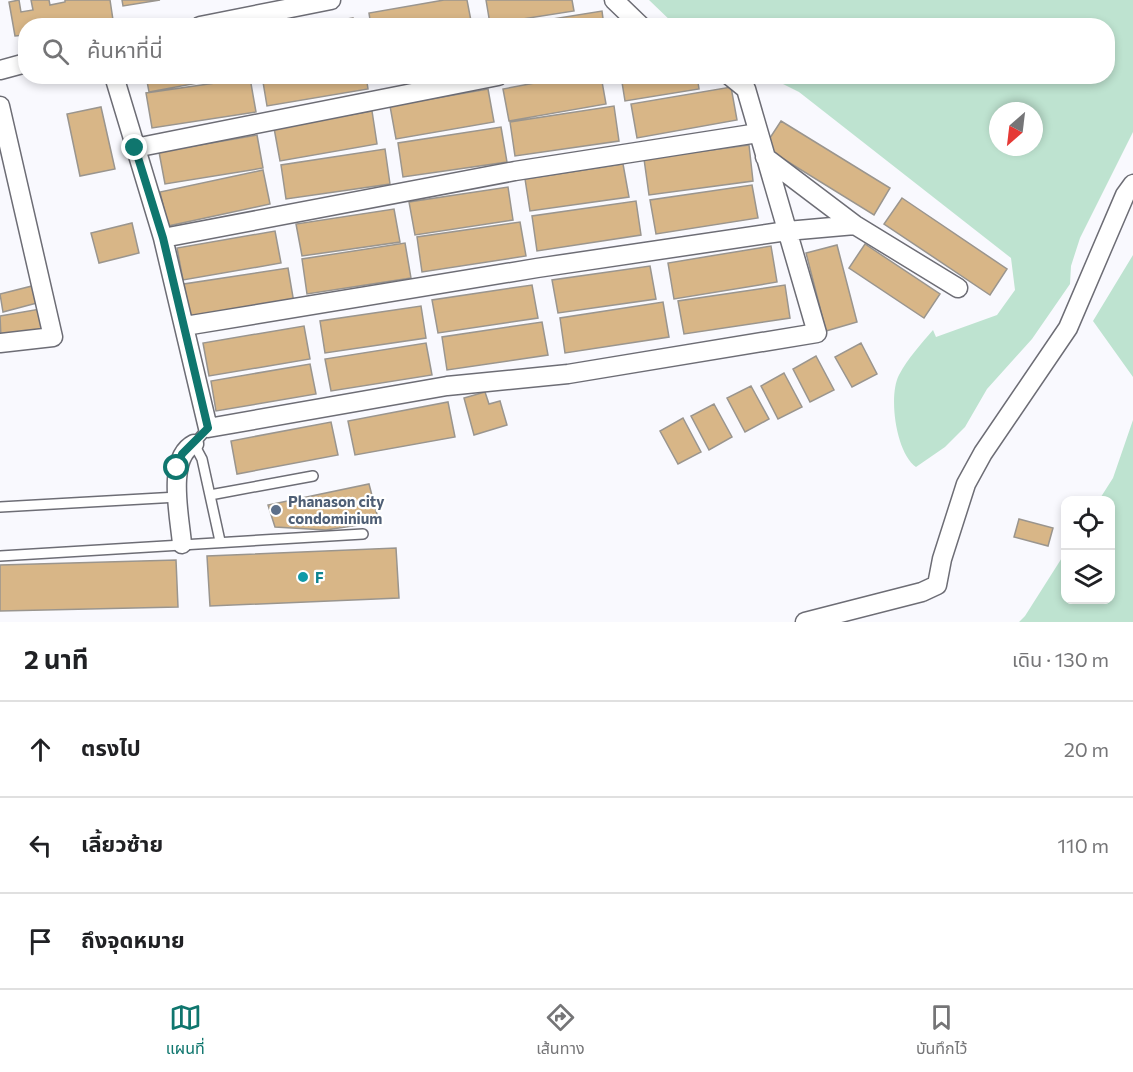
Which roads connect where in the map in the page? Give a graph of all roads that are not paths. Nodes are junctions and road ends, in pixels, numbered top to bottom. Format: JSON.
{"nodes":[{"id":1,"x":332,"y":0,"type":"edge"},
{"id":2,"x":614,"y":0,"type":"edge"},
{"id":3,"x":241,"y":18,"type":"edge"},
{"id":4,"x":633,"y":18,"type":"edge"},
{"id":5,"x":18,"y":65,"type":"edge"},
{"id":6,"x":0,"y":70,"type":"edge"},
{"id":7,"x":116,"y":84,"type":"edge"},
{"id":8,"x":458,"y":84,"type":"edge"},
{"id":9,"x":740,"y":84,"type":"edge"},
{"id":10,"x":0,"y":106,"type":"edge"},
{"id":11,"x":758,"y":133,"type":"junction"},
{"id":12,"x":135,"y":148,"type":"junction"},
{"id":13,"x":765,"y":157,"type":"junction"},
{"id":14,"x":1133,"y":184,"type":"edge"},
{"id":15,"x":855,"y":225,"type":"junction"},
{"id":16,"x":787,"y":231,"type":"junction"},
{"id":17,"x":163,"y":238,"type":"junction"},
{"id":18,"x":958,"y":288,"type":"dead end"},
{"id":19,"x":185,"y":326,"type":"junction"},
{"id":20,"x":0,"y":343,"type":"edge"},
{"id":21,"x":208,"y":428,"type":"junction"},
{"id":22,"x":194,"y":444,"type":"junction"},
{"id":23,"x":313,"y":476,"type":"dead end"},
{"id":24,"x":210,"y":495,"type":"junction"},
{"id":25,"x":178,"y":497,"type":"junction"},
{"id":26,"x":0,"y":507,"type":"edge"},
{"id":27,"x":363,"y":534,"type":"dead end"},
{"id":28,"x":220,"y":541,"type":"junction"},
{"id":29,"x":182,"y":544,"type":"junction"},
{"id":30,"x":0,"y":556,"type":"edge"},
{"id":31,"x":805,"y":622,"type":"edge"}],
"edges":[{"from":1,"to":3,"type":"street"},
{"from":2,"to":4,"type":"street"},
{"from":5,"to":6,"type":"street"},
{"from":7,"to":12,"type":"street"},
{"from":8,"to":12,"type":"street"},
{"from":9,"to":11,"type":"street"},
{"from":10,"to":20,"type":"street"},
{"from":11,"to":13,"type":"street"},
{"from":11,"to":17,"type":"street"},
{"from":12,"to":17,"type":"street"},
{"from":13,"to":15,"type":"street"},
{"from":13,"to":16,"type":"street"},
{"from":14,"to":31,"type":"street"},
{"from":15,"to":16,"type":"street"},
{"from":15,"to":18,"type":"street"},
{"from":16,"to":19,"type":"street"},
{"from":16,"to":21,"type":"street"},
{"from":17,"to":19,"type":"street"},
{"from":19,"to":21,"type":"street"},
{"from":21,"to":22,"type":"lane"},
{"from":22,"to":24,"type":"lane"},
{"from":22,"to":25,"type":"street"},
{"from":23,"to":24,"type":"lane"},
{"from":24,"to":28,"type":"lane"},
{"from":25,"to":26,"type":"lane"},
{"from":25,"to":29,"type":"street"},
{"from":27,"to":28,"type":"lane"},
{"from":28,"to":29,"type":"lane"},
{"from":29,"to":30,"type":"lane"}]}
